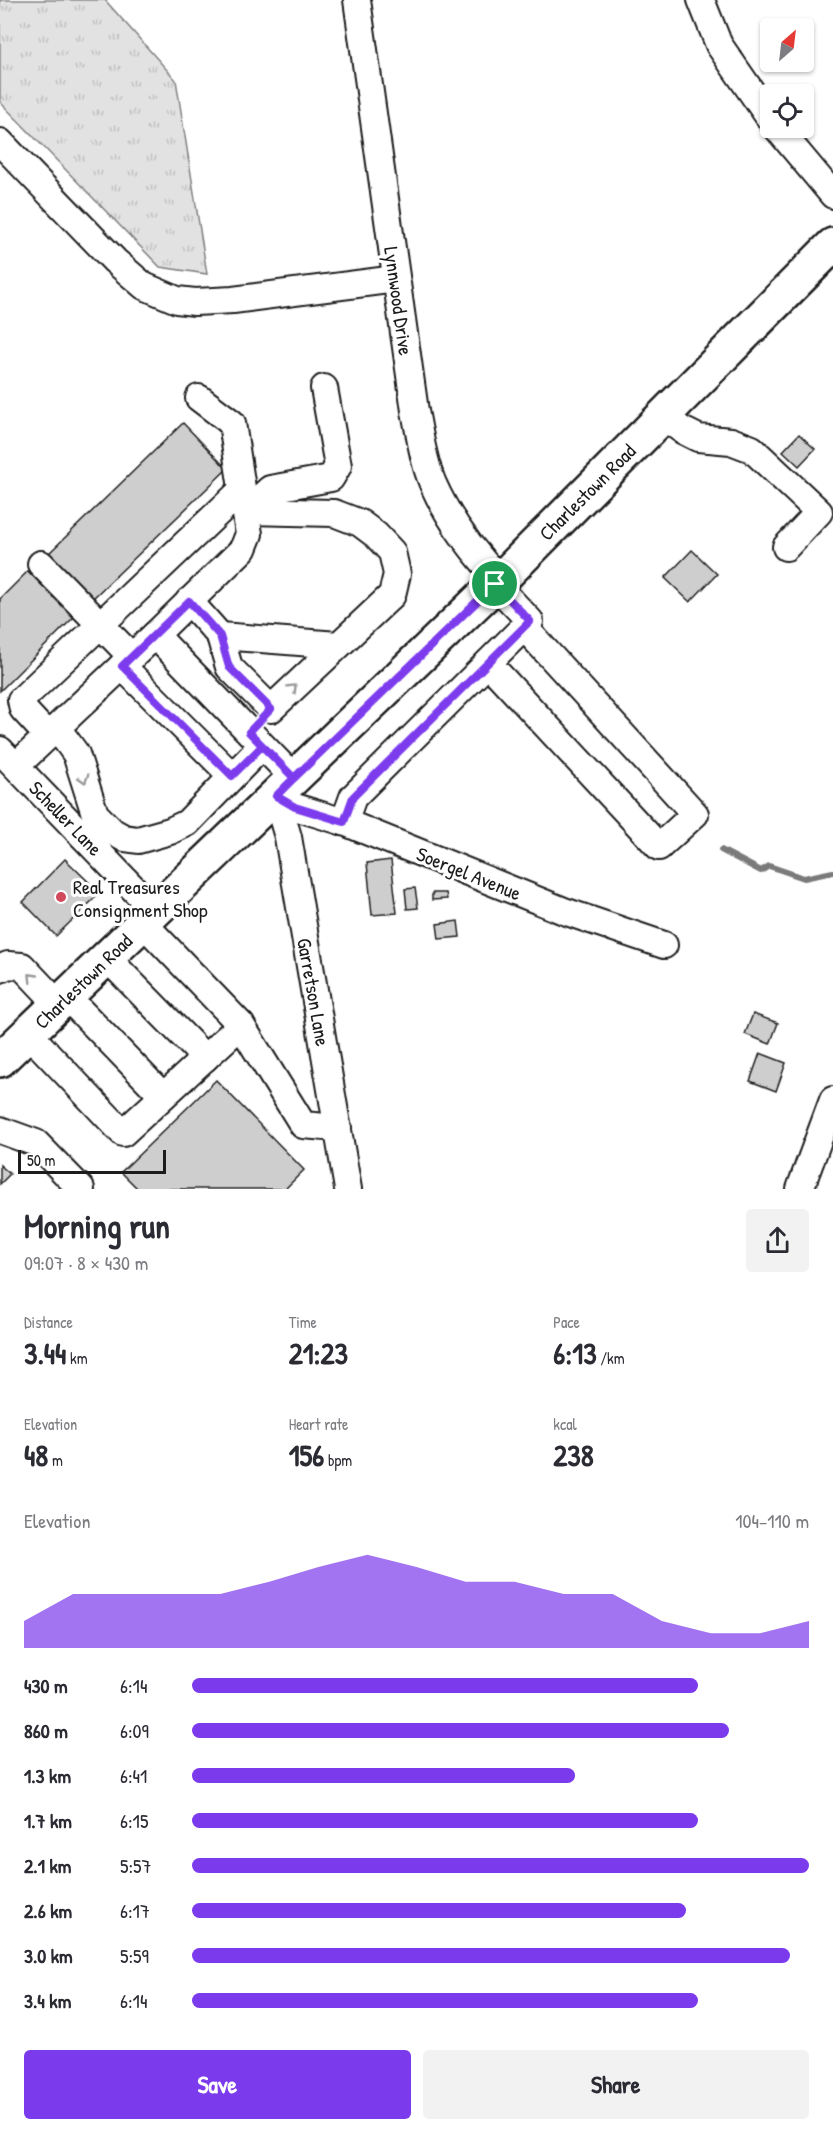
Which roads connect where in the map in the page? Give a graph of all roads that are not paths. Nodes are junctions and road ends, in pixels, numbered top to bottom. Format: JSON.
{"nodes":[{"id":1,"x":357,"y":0,"type":"edge"},
{"id":2,"x":701,"y":0,"type":"edge"},
{"id":3,"x":760,"y":104,"type":"edge"},
{"id":4,"x":785,"y":138,"type":"edge"},
{"id":5,"x":0,"y":142,"type":"edge"},
{"id":6,"x":833,"y":195,"type":"edge"},
{"id":7,"x":833,"y":244,"type":"edge"},
{"id":8,"x":396,"y":279,"type":"junction"},
{"id":9,"x":324,"y":388,"type":"dead end"},
{"id":10,"x":199,"y":398,"type":"dead end"},
{"id":11,"x":663,"y":416,"type":"junction"},
{"id":12,"x":244,"y":501,"type":"junction"},
{"id":13,"x":786,"y":548,"type":"dead end"},
{"id":14,"x":40,"y":564,"type":"dead end"},
{"id":15,"x":498,"y":582,"type":"junction"},
{"id":16,"x":189,"y":601,"type":"junction"},
{"id":17,"x":100,"y":624,"type":"junction"},
{"id":18,"x":524,"y":627,"type":"junction"},
{"id":19,"x":155,"y":634,"type":"junction"},
{"id":20,"x":220,"y":636,"type":"junction"},
{"id":21,"x":338,"y":645,"type":"junction"},
{"id":22,"x":127,"y":661,"type":"junction"},
{"id":23,"x":488,"y":663,"type":"junction"},
{"id":24,"x":271,"y":709,"type":"junction"},
{"id":25,"x":52,"y":732,"type":"junction"},
{"id":26,"x":256,"y":739,"type":"junction"},
{"id":27,"x":8,"y":758,"type":"edge"},
{"id":28,"x":232,"y":776,"type":"junction"},
{"id":29,"x":285,"y":787,"type":"junction"},
{"id":30,"x":344,"y":822,"type":"junction"},
{"id":31,"x":150,"y":918,"type":"junction"},
{"id":32,"x":664,"y":945,"type":"dead end"},
{"id":33,"x":107,"y":958,"type":"junction"},
{"id":34,"x":0,"y":969,"type":"edge"},
{"id":35,"x":63,"y":1001,"type":"junction"},
{"id":36,"x":241,"y":1025,"type":"junction"},
{"id":37,"x":9,"y":1047,"type":"edge"},
{"id":38,"x":205,"y":1058,"type":"junction"},
{"id":39,"x":163,"y":1096,"type":"junction"},
{"id":40,"x":833,"y":1100,"type":"edge"},
{"id":41,"x":338,"y":1128,"type":"junction"},
{"id":42,"x":0,"y":1130,"type":"edge"},
{"id":43,"x":81,"y":1189,"type":"edge"},
{"id":44,"x":348,"y":1189,"type":"edge"},
{"id":45,"x":800,"y":1189,"type":"edge"}],
"edges":[{"from":1,"to":8,"type":"street","name":"Lynnwood Drive"},
{"from":2,"to":3,"type":"street"},
{"from":4,"to":6,"type":"street"},
{"from":5,"to":8,"type":"street"},
{"from":7,"to":11,"type":"main road","name":"Charlestown Road"},
{"from":8,"to":15,"type":"street","name":"Lynnwood Drive"},
{"from":9,"to":12,"type":"street"},
{"from":10,"to":12,"type":"street"},
{"from":11,"to":13,"type":"street"},
{"from":11,"to":15,"type":"main road","name":"Charlestown Road"},
{"from":12,"to":16,"type":"street"},
{"from":12,"to":17,"type":"street"},
{"from":12,"to":21,"type":"street"},
{"from":14,"to":17,"type":"street"},
{"from":15,"to":18,"type":"street","name":"Lynnwood Drive"},
{"from":15,"to":29,"type":"main road","name":"Charlestown Road"},
{"from":16,"to":19,"type":"street"},
{"from":16,"to":20,"type":"street"},
{"from":17,"to":22,"type":"street"},
{"from":17,"to":25,"type":"street"},
{"from":18,"to":23,"type":"street"},
{"from":18,"to":23,"type":"street"},
{"from":19,"to":22,"type":"street"},
{"from":19,"to":26,"type":"street"},
{"from":20,"to":21,"type":"street"},
{"from":20,"to":24,"type":"street"},
{"from":24,"to":21,"type":"street","one_way":true},
{"from":22,"to":25,"type":"street"},
{"from":22,"to":28,"type":"street"},
{"from":23,"to":30,"type":"street"},
{"from":24,"to":26,"type":"street"},
{"from":25,"to":27,"type":"street"},
{"from":25,"to":28,"type":"street","one_way":true},
{"from":26,"to":28,"type":"street"},
{"from":26,"to":29,"type":"street"},
{"from":27,"to":31,"type":"street","name":"Scheller Lane"},
{"from":29,"to":30,"type":"street","name":"Soergel Avenue"},
{"from":29,"to":31,"type":"main road","name":"Charlestown Road"},
{"from":29,"to":41,"type":"street","name":"Garretson Lane"},
{"from":30,"to":32,"type":"street","name":"Soergel Avenue"},
{"from":31,"to":33,"type":"main road","name":"Charlestown Road"},
{"from":31,"to":36,"type":"street","name":"Scheller Lane"},
{"from":33,"to":35,"type":"main road","name":"Charlestown Road"},
{"from":33,"to":38,"type":"street"},
{"from":35,"to":34,"type":"street","one_way":true},
{"from":35,"to":37,"type":"main road","name":"Charlestown Road"},
{"from":35,"to":39,"type":"street"},
{"from":36,"to":38,"type":"street"},
{"from":36,"to":41,"type":"street","name":"Scheller Lane"},
{"from":37,"to":39,"type":"street"},
{"from":38,"to":39,"type":"street"},
{"from":40,"to":45,"type":"street"},
{"from":41,"to":44,"type":"street","name":"Garretson Lane"},
{"from":42,"to":43,"type":"street"}]}
